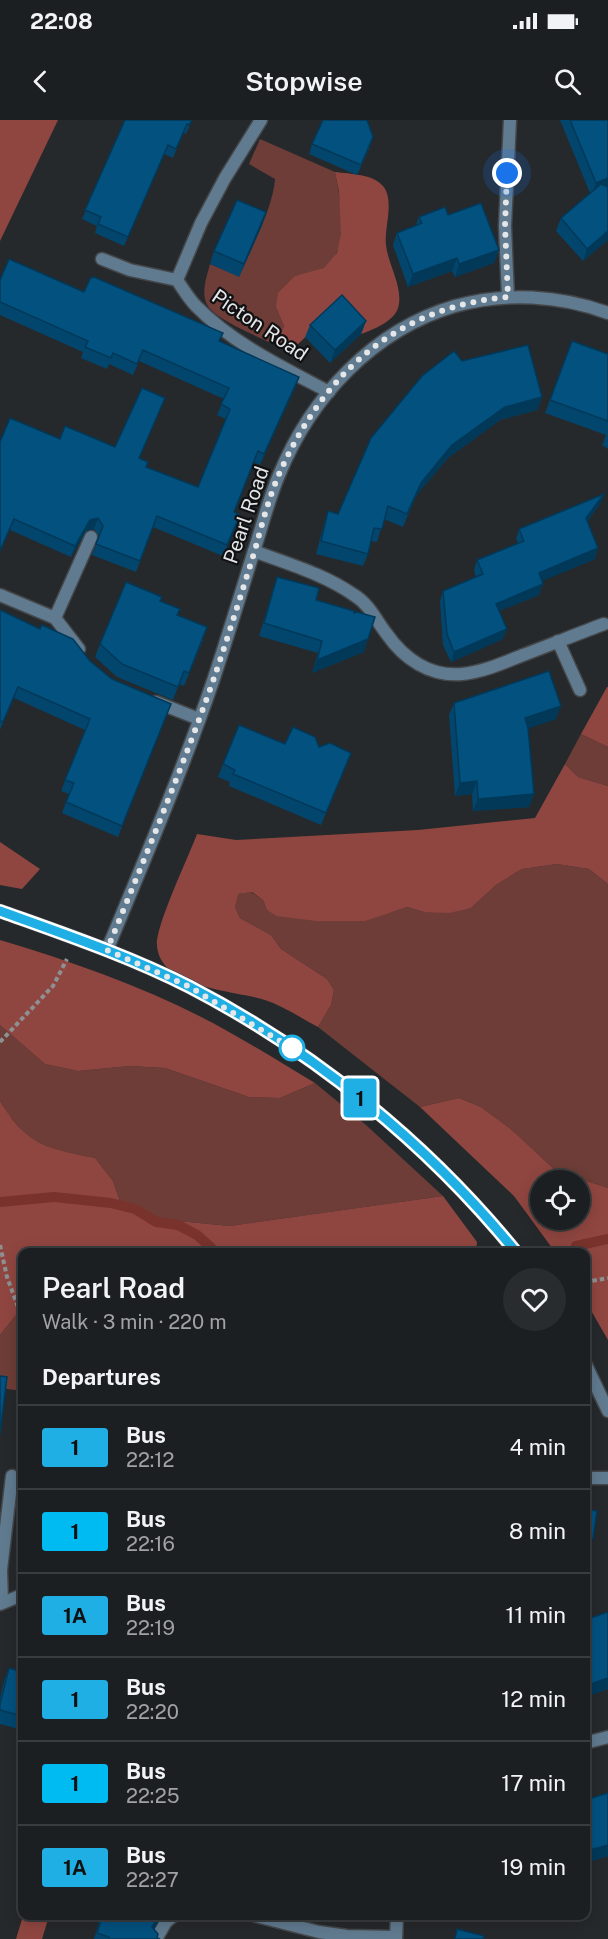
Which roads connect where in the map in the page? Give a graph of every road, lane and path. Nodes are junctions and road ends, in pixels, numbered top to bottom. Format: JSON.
{"nodes":[{"id":1,"x":261,"y":120,"type":"edge"},
{"id":2,"x":510,"y":120,"type":"edge"},
{"id":3,"x":102,"y":260,"type":"dead end"},
{"id":4,"x":177,"y":280,"type":"junction"},
{"id":5,"x":508,"y":297,"type":"junction"},
{"id":6,"x":608,"y":313,"type":"edge"},
{"id":7,"x":329,"y":393,"type":"junction"},
{"id":8,"x":91,"y":537,"type":"edge"},
{"id":9,"x":254,"y":551,"type":"junction"},
{"id":10,"x":0,"y":595,"type":"edge"},
{"id":11,"x":55,"y":618,"type":"junction"},
{"id":12,"x":604,"y":624,"type":"dead end"},
{"id":13,"x":558,"y":641,"type":"junction"},
{"id":14,"x":86,"y":657,"type":"edge"},
{"id":15,"x":580,"y":690,"type":"dead end"},
{"id":16,"x":145,"y":697,"type":"edge"},
{"id":17,"x":199,"y":719,"type":"junction"},
{"id":18,"x":0,"y":911,"type":"edge"},
{"id":19,"x":75,"y":938,"type":"junction"},
{"id":20,"x":107,"y":950,"type":"junction"},
{"id":21,"x":0,"y":1042,"type":"edge"},
{"id":22,"x":0,"y":1245,"type":"edge"},
{"id":23,"x":513,"y":1248,"type":"edge"},
{"id":24,"x":608,"y":1278,"type":"edge"},
{"id":25,"x":590,"y":1281,"type":"edge"},
{"id":26,"x":18,"y":1307,"type":"edge"},
{"id":27,"x":590,"y":1374,"type":"edge"},
{"id":28,"x":608,"y":1412,"type":"edge"},
{"id":29,"x":12,"y":1476,"type":"dead end"},
{"id":30,"x":590,"y":1478,"type":"edge"},
{"id":31,"x":608,"y":1478,"type":"edge"},
{"id":32,"x":18,"y":1597,"type":"edge"},
{"id":33,"x":1,"y":1603,"type":"edge"},
{"id":34,"x":608,"y":1737,"type":"edge"},
{"id":35,"x":590,"y":1742,"type":"edge"},
{"id":36,"x":168,"y":1920,"type":"edge"},
{"id":37,"x":272,"y":1920,"type":"edge"},
{"id":38,"x":397,"y":1920,"type":"edge"},
{"id":39,"x":396,"y":1938,"type":"edge"},
{"id":40,"x":156,"y":1939,"type":"edge"}],
"edges":[{"from":1,"to":4,"type":"street"},
{"from":2,"to":5,"type":"street"},
{"from":3,"to":4,"type":"street"},
{"from":4,"to":7,"type":"street","name":"Picton Road"},
{"from":5,"to":6,"type":"street","name":"Pearl Road"},
{"from":5,"to":7,"type":"street","name":"Pearl Road"},
{"from":7,"to":9,"type":"street","name":"Pearl Road"},
{"from":8,"to":11,"type":"street"},
{"from":9,"to":13,"type":"street"},
{"from":9,"to":17,"type":"street","name":"Pearl Road"},
{"from":10,"to":11,"type":"street"},
{"from":11,"to":14,"type":"street"},
{"from":12,"to":13,"type":"street"},
{"from":13,"to":15,"type":"street"},
{"from":16,"to":17,"type":"street"},
{"from":17,"to":20,"type":"street","name":"Pearl Road"},
{"from":18,"to":19,"type":"street"},
{"from":19,"to":20,"type":"street"},
{"from":19,"to":21,"type":"path"},
{"from":20,"to":23,"type":"street"},
{"from":22,"to":26,"type":"path"},
{"from":24,"to":25,"type":"path"},
{"from":27,"to":28,"type":"street"},
{"from":29,"to":33,"type":"street"},
{"from":30,"to":31,"type":"street"},
{"from":32,"to":33,"type":"street"},
{"from":34,"to":35,"type":"street"},
{"from":36,"to":40,"type":"street"},
{"from":37,"to":39,"type":"street"},
{"from":38,"to":39,"type":"street"}]}
